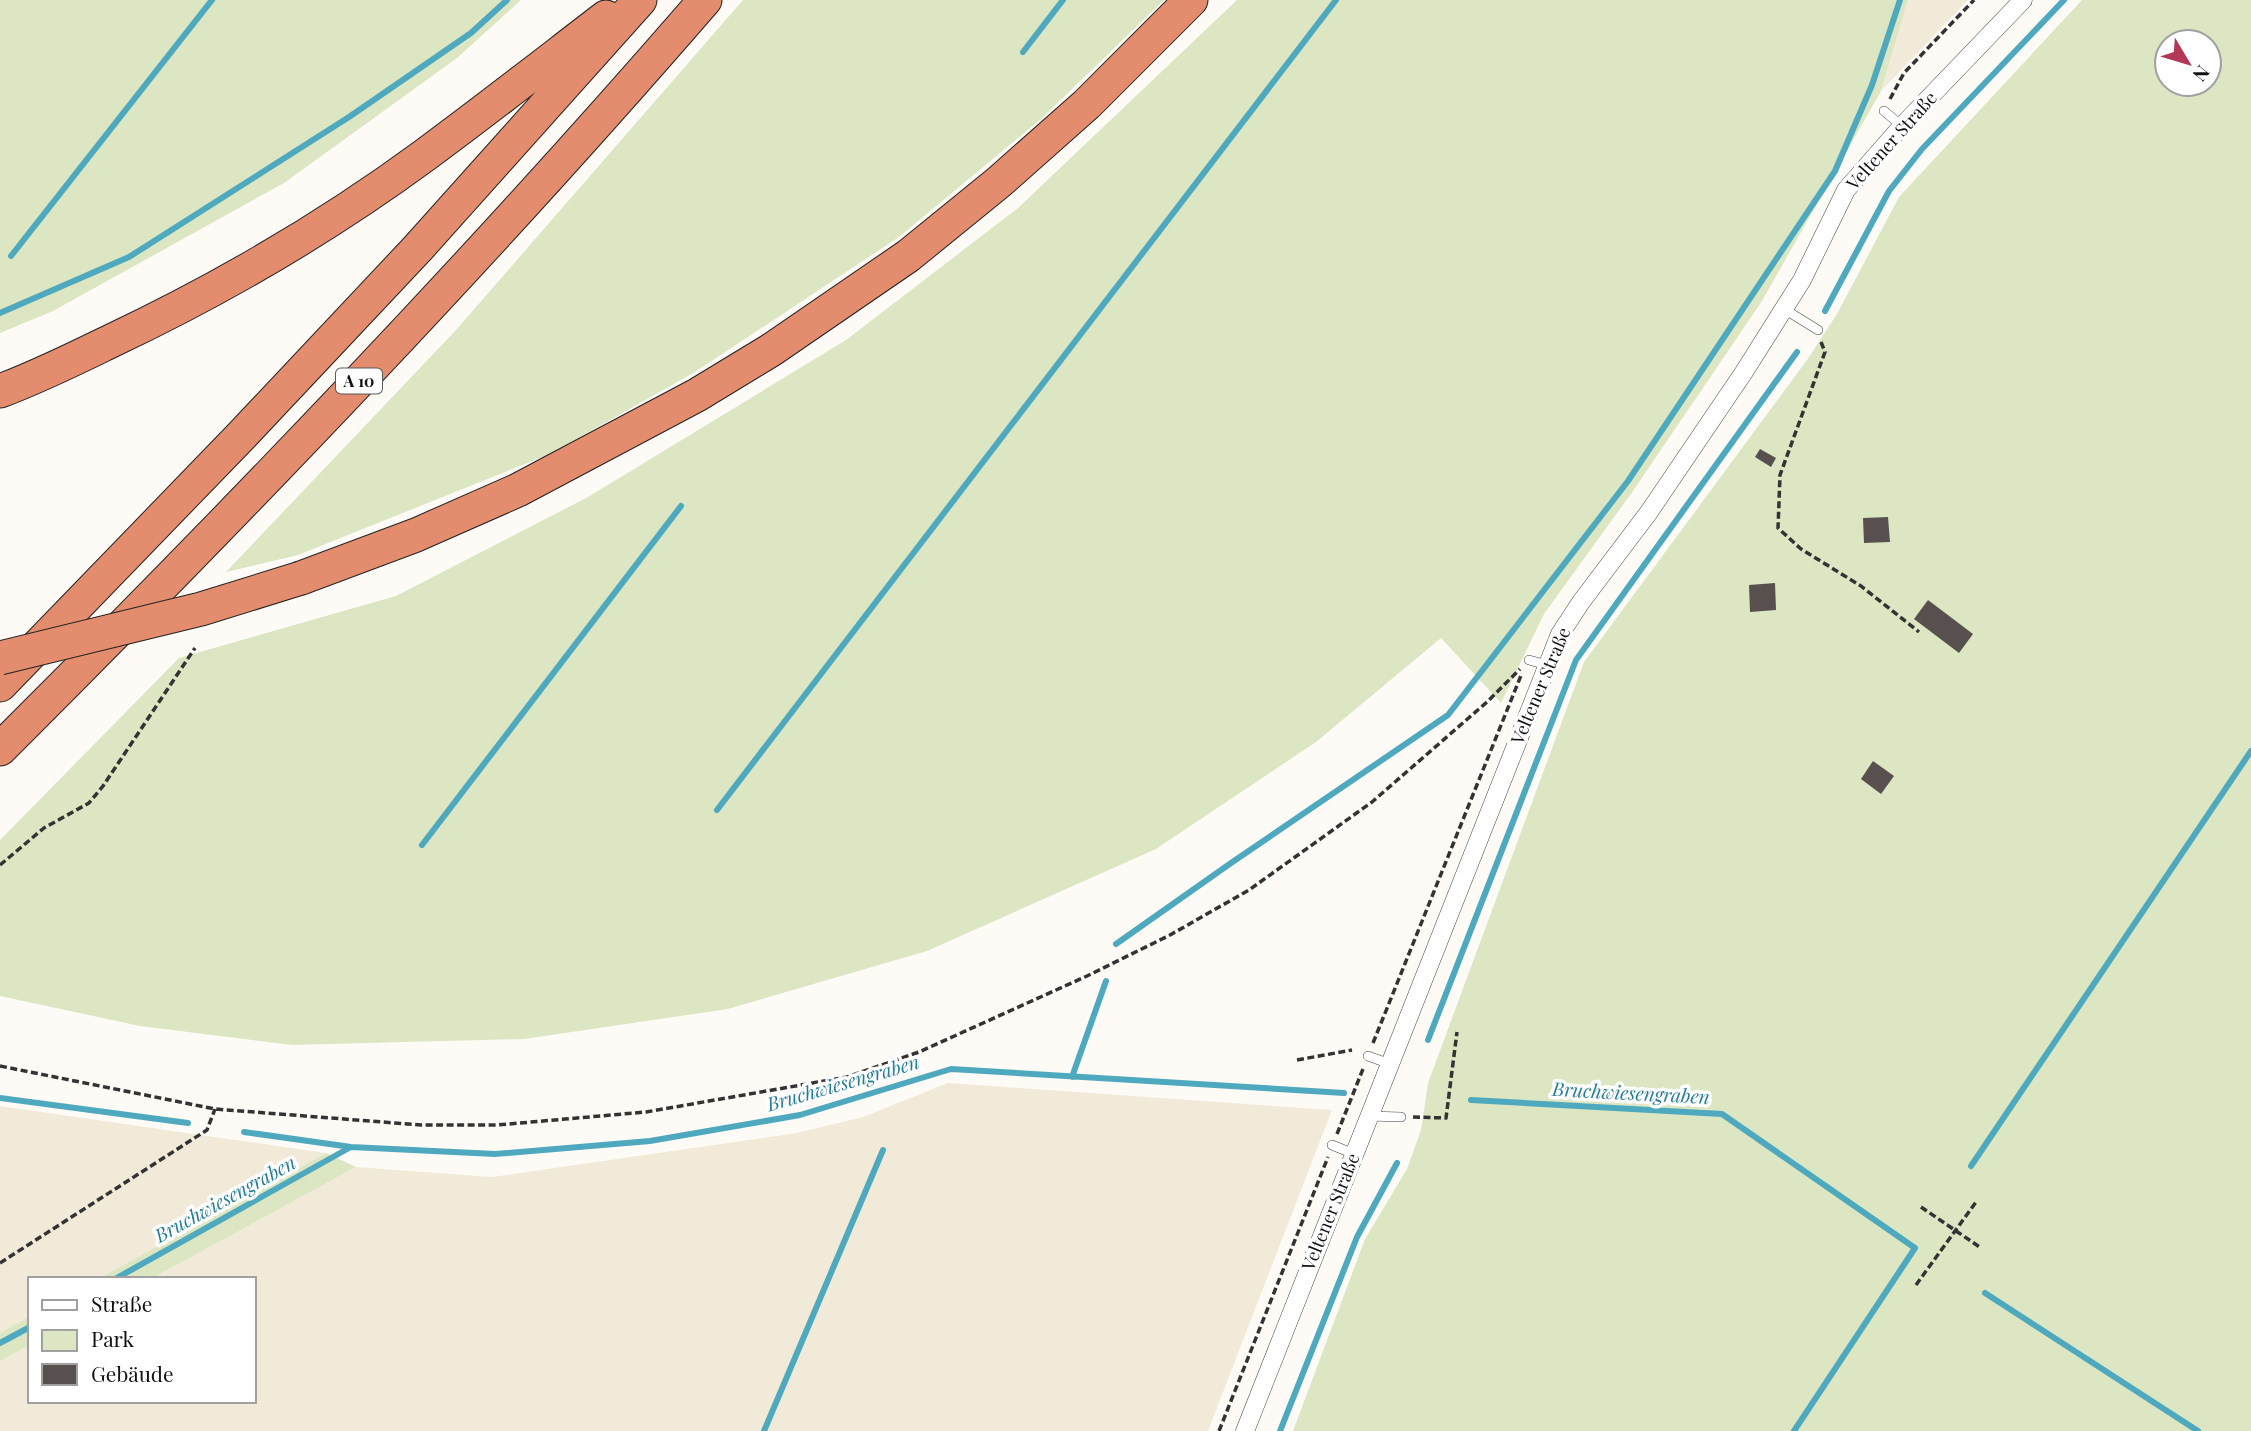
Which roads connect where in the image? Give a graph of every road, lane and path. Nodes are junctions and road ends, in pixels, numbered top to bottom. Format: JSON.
{"nodes":[{"id":1,"x":627,"y":0,"type":"edge"},
{"id":2,"x":640,"y":0,"type":"edge"},
{"id":3,"x":705,"y":0,"type":"edge"},
{"id":4,"x":1191,"y":0,"type":"edge"},
{"id":5,"x":2023,"y":0,"type":"edge"},
{"id":6,"x":1884,"y":111,"type":"dead end"},
{"id":7,"x":1902,"y":127,"type":"junction"},
{"id":8,"x":1784,"y":309,"type":"junction"},
{"id":9,"x":1818,"y":330,"type":"joint"},
{"id":10,"x":0,"y":391,"type":"edge"},
{"id":11,"x":1919,"y":632,"type":"dead end"},
{"id":12,"x":195,"y":648,"type":"dead end"},
{"id":13,"x":0,"y":658,"type":"edge"},
{"id":14,"x":1529,"y":660,"type":"joint"},
{"id":15,"x":1547,"y":665,"type":"junction"},
{"id":16,"x":0,"y":685,"type":"edge"},
{"id":17,"x":0,"y":749,"type":"edge"},
{"id":18,"x":0,"y":865,"type":"edge"},
{"id":19,"x":1457,"y":1032,"type":"dead end"},
{"id":20,"x":1352,"y":1050,"type":"dead end"},
{"id":21,"x":1368,"y":1056,"type":"dead end"},
{"id":22,"x":1297,"y":1060,"type":"dead end"},
{"id":23,"x":1390,"y":1064,"type":"junction"},
{"id":24,"x":0,"y":1066,"type":"edge"},
{"id":25,"x":215,"y":1110,"type":"junction"},
{"id":26,"x":1369,"y":1116,"type":"junction"},
{"id":27,"x":1401,"y":1117,"type":"joint"},
{"id":28,"x":1332,"y":1145,"type":"dead end"},
{"id":29,"x":1354,"y":1154,"type":"junction"},
{"id":30,"x":1976,"y":1202,"type":"dead end"},
{"id":31,"x":1921,"y":1207,"type":"dead end"},
{"id":32,"x":1955,"y":1230,"type":"junction"},
{"id":33,"x":1981,"y":1248,"type":"dead end"},
{"id":34,"x":0,"y":1262,"type":"edge"},
{"id":35,"x":1916,"y":1285,"type":"dead end"},
{"id":36,"x":1245,"y":1431,"type":"edge"}],
"edges":[{"from":1,"to":10,"type":"highway"},
{"from":2,"to":16,"type":"highway","number":"A 10"},
{"from":3,"to":17,"type":"highway","number":"A 10"},
{"from":4,"to":13,"type":"highway","bridge":true},
{"from":5,"to":7,"type":"street","name":"Veltener Straße"},
{"from":6,"to":7,"type":"lane"},
{"from":7,"to":8,"type":"street","name":"Veltener Straße"},
{"from":8,"to":9,"type":"lane"},
{"from":8,"to":15,"type":"street","name":"Veltener Straße"},
{"from":9,"to":11,"type":"path"},
{"from":12,"to":18,"type":"path"},
{"from":14,"to":15,"type":"lane"},
{"from":14,"to":25,"type":"path"},
{"from":15,"to":23,"type":"street","name":"Veltener Straße"},
{"from":19,"to":27,"type":"path"},
{"from":20,"to":22,"type":"path"},
{"from":21,"to":23,"type":"lane"},
{"from":23,"to":26,"type":"street","name":"Veltener Straße"},
{"from":24,"to":25,"type":"path"},
{"from":25,"to":34,"type":"path"},
{"from":26,"to":27,"type":"lane"},
{"from":26,"to":29,"type":"street","name":"Veltener Straße"},
{"from":28,"to":29,"type":"lane"},
{"from":29,"to":36,"type":"street","name":"Veltener Straße"},
{"from":30,"to":32,"type":"path"},
{"from":31,"to":32,"type":"path"},
{"from":32,"to":33,"type":"path"},
{"from":32,"to":35,"type":"path"}]}
